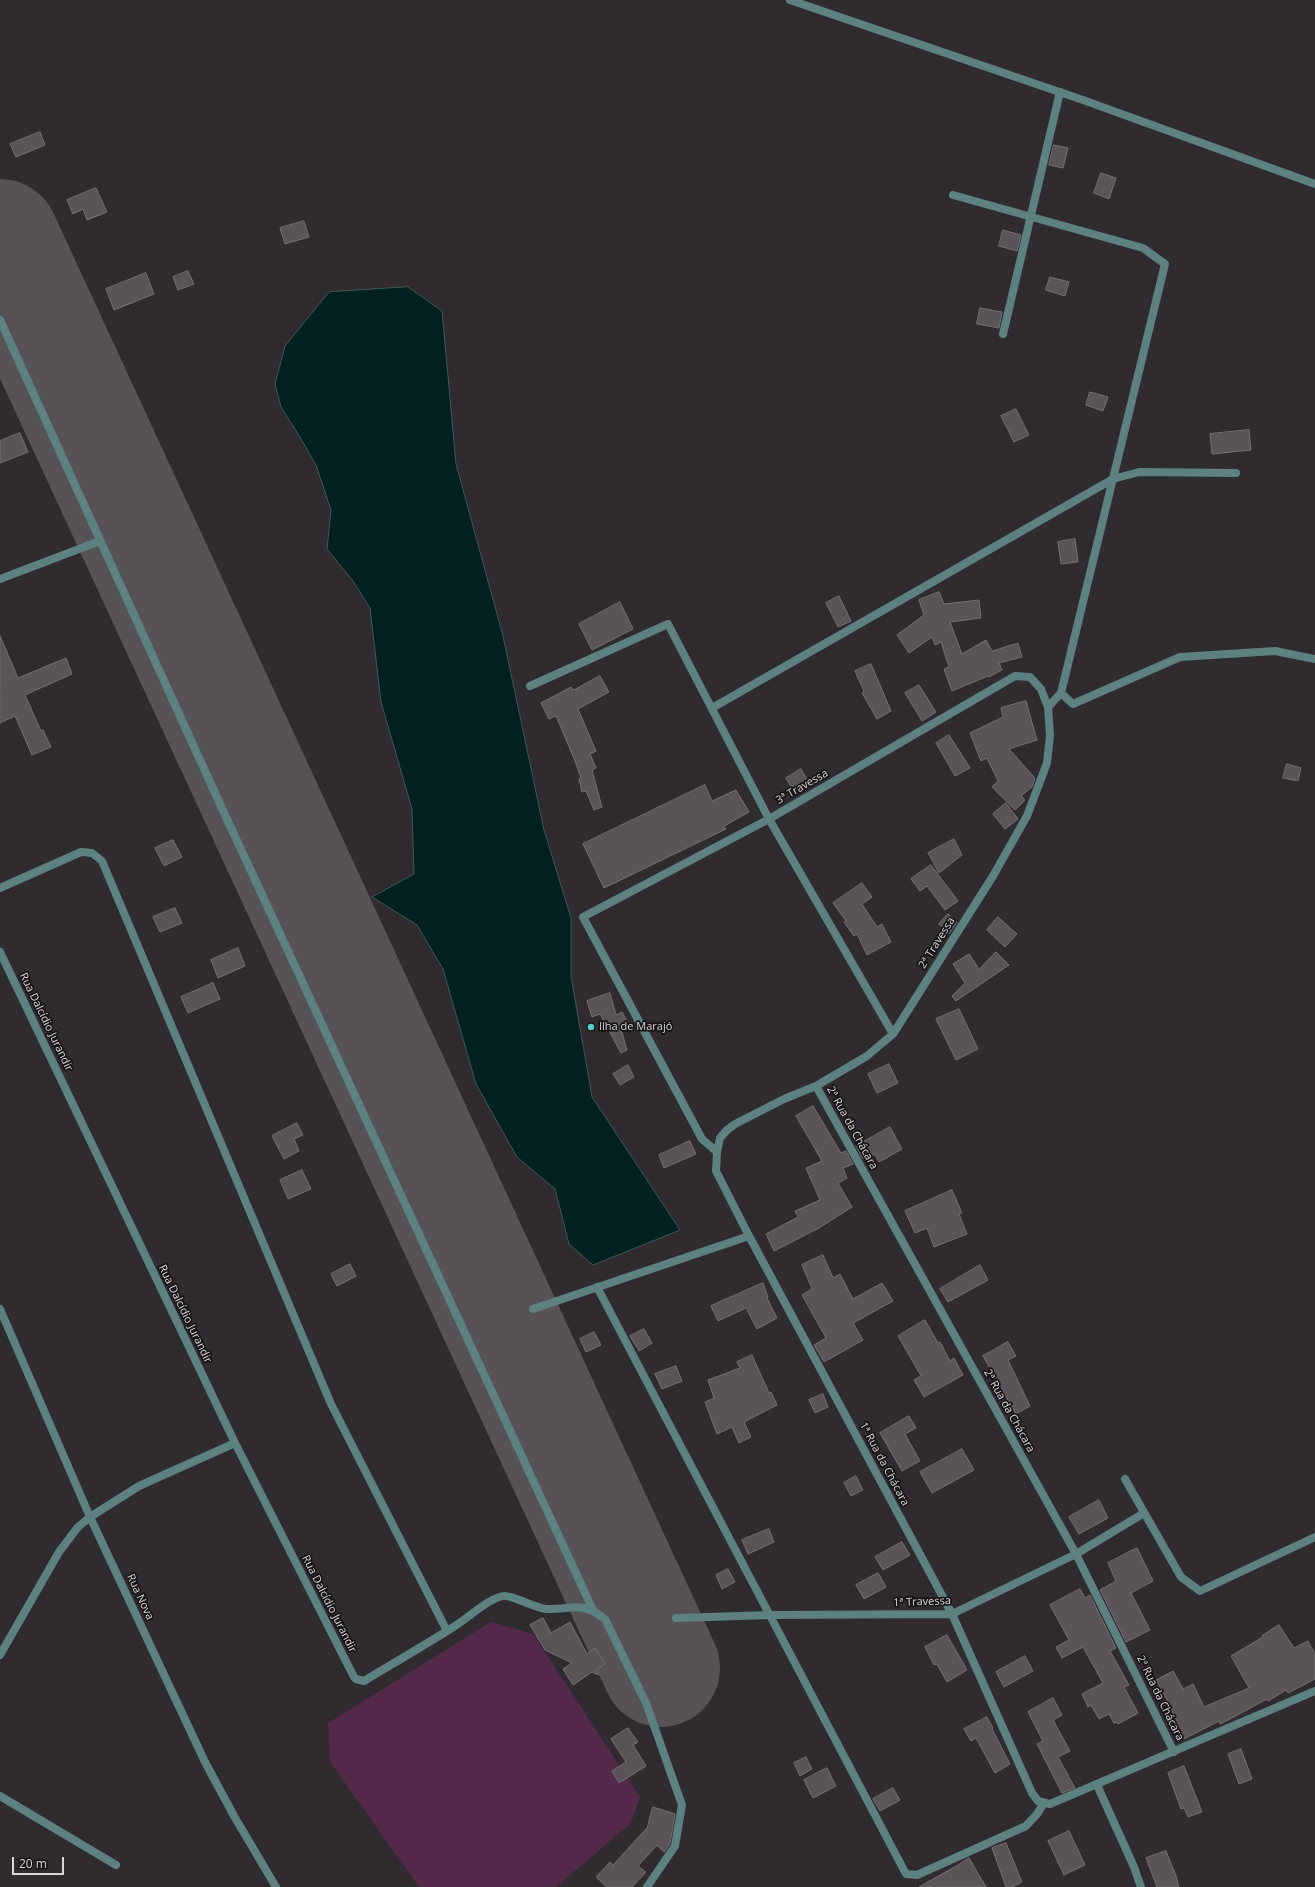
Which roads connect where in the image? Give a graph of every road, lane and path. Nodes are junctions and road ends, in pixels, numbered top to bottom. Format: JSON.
{"nodes":[{"id":1,"x":790,"y":0,"type":"edge"},
{"id":2,"x":1060,"y":92,"type":"junction"},
{"id":3,"x":1315,"y":184,"type":"edge"},
{"id":4,"x":953,"y":195,"type":"dead end"},
{"id":5,"x":1030,"y":217,"type":"junction"},
{"id":6,"x":0,"y":320,"type":"edge"},
{"id":7,"x":1003,"y":334,"type":"dead end"},
{"id":8,"x":1236,"y":473,"type":"dead end"},
{"id":9,"x":1113,"y":479,"type":"junction"},
{"id":10,"x":100,"y":541,"type":"junction"},
{"id":11,"x":0,"y":579,"type":"edge"},
{"id":12,"x":1315,"y":659,"type":"edge"},
{"id":13,"x":1030,"y":677,"type":"joint"},
{"id":14,"x":530,"y":686,"type":"dead end"},
{"id":15,"x":1061,"y":692,"type":"junction"},
{"id":16,"x":1048,"y":707,"type":"junction"},
{"id":17,"x":712,"y":708,"type":"junction"},
{"id":18,"x":769,"y":819,"type":"junction"},
{"id":19,"x":0,"y":888,"type":"edge"},
{"id":20,"x":0,"y":952,"type":"edge"},
{"id":21,"x":893,"y":1034,"type":"junction"},
{"id":22,"x":816,"y":1086,"type":"junction"},
{"id":23,"x":720,"y":1138,"type":"joint"},
{"id":24,"x":717,"y":1152,"type":"junction"},
{"id":25,"x":748,"y":1236,"type":"junction"},
{"id":26,"x":597,"y":1287,"type":"junction"},
{"id":27,"x":0,"y":1309,"type":"edge"},
{"id":28,"x":533,"y":1309,"type":"dead end"},
{"id":29,"x":235,"y":1443,"type":"junction"},
{"id":30,"x":1125,"y":1479,"type":"dead end"},
{"id":31,"x":1144,"y":1513,"type":"junction"},
{"id":32,"x":90,"y":1517,"type":"junction"},
{"id":33,"x":1315,"y":1538,"type":"edge"},
{"id":34,"x":1076,"y":1554,"type":"junction"},
{"id":35,"x":592,"y":1610,"type":"junction"},
{"id":36,"x":952,"y":1614,"type":"junction"},
{"id":37,"x":771,"y":1615,"type":"junction"},
{"id":38,"x":676,"y":1618,"type":"dead end"},
{"id":39,"x":447,"y":1631,"type":"junction"},
{"id":40,"x":0,"y":1655,"type":"edge"},
{"id":41,"x":1315,"y":1691,"type":"edge"},
{"id":42,"x":1174,"y":1752,"type":"junction"},
{"id":43,"x":1097,"y":1785,"type":"junction"},
{"id":44,"x":0,"y":1796,"type":"edge"},
{"id":45,"x":1041,"y":1802,"type":"junction"},
{"id":46,"x":116,"y":1865,"type":"dead end"},
{"id":47,"x":276,"y":1887,"type":"edge"},
{"id":48,"x":647,"y":1887,"type":"edge"},
{"id":49,"x":1141,"y":1887,"type":"edge"}],
"edges":[{"from":1,"to":2,"type":"street"},
{"from":2,"to":3,"type":"street"},
{"from":2,"to":5,"type":"street"},
{"from":4,"to":5,"type":"street"},
{"from":5,"to":7,"type":"street"},
{"from":5,"to":9,"type":"street"},
{"from":6,"to":10,"type":"street"},
{"from":8,"to":9,"type":"street"},
{"from":9,"to":15,"type":"street"},
{"from":9,"to":17,"type":"street"},
{"from":10,"to":11,"type":"street"},
{"from":10,"to":35,"type":"street"},
{"from":12,"to":15,"type":"street"},
{"from":13,"to":16,"type":"street","name":"2ª Travessa"},
{"from":13,"to":18,"type":"street","name":"3ª Travessa"},
{"from":14,"to":17,"type":"street"},
{"from":15,"to":16,"type":"street"},
{"from":16,"to":21,"type":"street","name":"2ª Travessa"},
{"from":17,"to":18,"type":"street"},
{"from":18,"to":21,"type":"street"},
{"from":18,"to":24,"type":"street","name":"3ª Travessa"},
{"from":19,"to":39,"type":"street"},
{"from":20,"to":29,"type":"street","name":"Rua Dalcídio Jurandir"},
{"from":21,"to":22,"type":"street","name":"2ª Travessa"},
{"from":22,"to":23,"type":"street","name":"2ª Travessa"},
{"from":22,"to":34,"type":"street","name":"2ª Rua da Chácara"},
{"from":23,"to":24,"type":"street","name":"1ª Rua da Chácara"},
{"from":24,"to":25,"type":"street","name":"1ª Rua da Chácara"},
{"from":25,"to":26,"type":"street"},
{"from":25,"to":36,"type":"street","name":"1ª Rua da Chácara"},
{"from":26,"to":28,"type":"street"},
{"from":26,"to":37,"type":"street"},
{"from":27,"to":32,"type":"street","name":"Rua Nova"},
{"from":29,"to":32,"type":"street"},
{"from":29,"to":39,"type":"street","name":"Rua Dalcídio Jurandir"},
{"from":30,"to":31,"type":"street"},
{"from":31,"to":33,"type":"street"},
{"from":31,"to":34,"type":"street","name":"1ª Travessa"},
{"from":32,"to":40,"type":"street"},
{"from":32,"to":47,"type":"street","name":"Rua Nova"},
{"from":34,"to":36,"type":"street","name":"1ª Travessa"},
{"from":34,"to":42,"type":"street","name":"2ª Rua da Chácara"},
{"from":35,"to":39,"type":"street"},
{"from":35,"to":48,"type":"street"},
{"from":36,"to":37,"type":"street","name":"1ª Travessa"},
{"from":36,"to":45,"type":"street","name":"1ª Rua da Chácara"},
{"from":37,"to":38,"type":"street","name":"1ª Travessa"},
{"from":37,"to":45,"type":"street"},
{"from":41,"to":42,"type":"street"},
{"from":42,"to":43,"type":"street"},
{"from":43,"to":45,"type":"street"},
{"from":43,"to":49,"type":"street"},
{"from":44,"to":46,"type":"street"}]}
